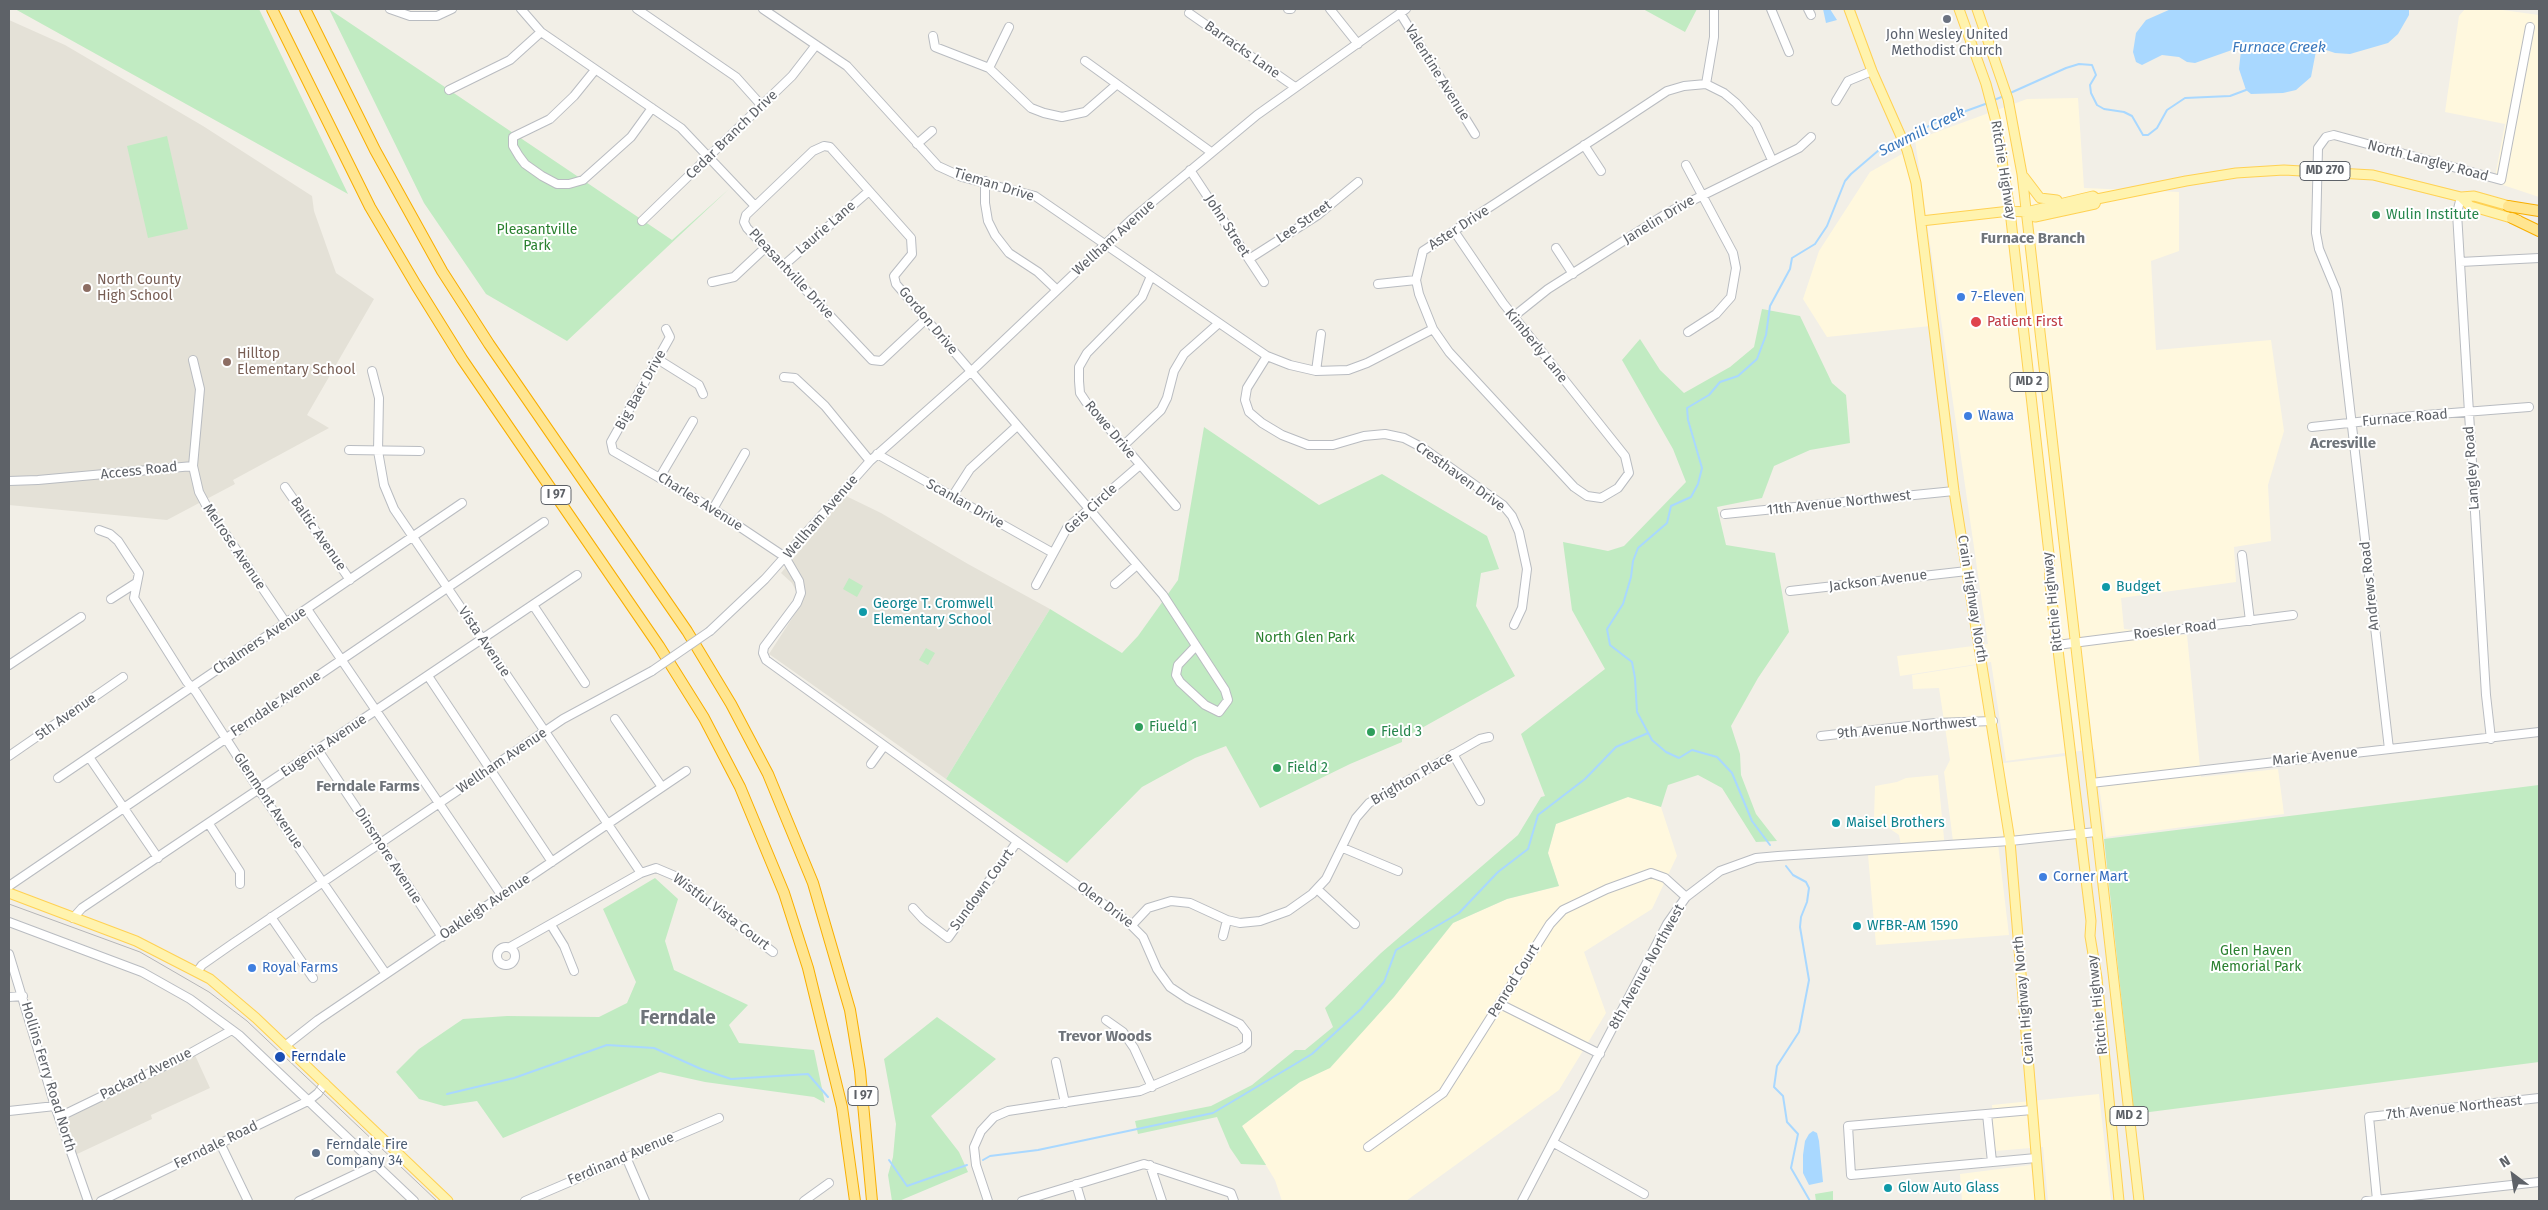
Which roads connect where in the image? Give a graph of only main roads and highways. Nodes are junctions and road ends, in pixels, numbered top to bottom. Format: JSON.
{"nodes":[{"id":1,"x":272,"y":9,"type":"edge"},
{"id":2,"x":304,"y":9,"type":"edge"},
{"id":3,"x":1849,"y":9,"type":"edge"},
{"id":4,"x":1959,"y":9,"type":"edge"},
{"id":5,"x":1977,"y":9,"type":"edge"},
{"id":6,"x":2022,"y":174,"type":"junction"},
{"id":7,"x":2462,"y":197,"type":"junction"},
{"id":8,"x":2080,"y":199,"type":"junction"},
{"id":9,"x":2097,"y":199,"type":"junction"},
{"id":10,"x":2508,"y":206,"type":"junction"},
{"id":11,"x":2010,"y":211,"type":"junction"},
{"id":12,"x":2539,"y":211,"type":"edge"},
{"id":13,"x":2026,"y":212,"type":"junction"},
{"id":14,"x":2539,"y":215,"type":"edge"},
{"id":15,"x":2512,"y":218,"type":"junction"},
{"id":16,"x":1921,"y":221,"type":"junction"},
{"id":17,"x":2539,"y":227,"type":"edge"},
{"id":18,"x":2539,"y":232,"type":"edge"},
{"id":19,"x":9,"y":893,"type":"edge"},
{"id":20,"x":848,"y":1146,"type":"junction"},
{"id":21,"x":448,"y":1201,"type":"edge"},
{"id":22,"x":848,"y":1201,"type":"edge"},
{"id":23,"x":855,"y":1201,"type":"edge"},
{"id":24,"x":872,"y":1201,"type":"edge"},
{"id":25,"x":2040,"y":1201,"type":"edge"},
{"id":26,"x":2119,"y":1201,"type":"edge"},
{"id":27,"x":2139,"y":1201,"type":"edge"}],
"edges":[{"from":1,"to":20,"type":"highway","number":"I 97"},
{"from":2,"to":24,"type":"highway","number":"I 97"},
{"from":3,"to":16,"type":"main road","name":"Crain Highway North"},
{"from":4,"to":11,"type":"main road","name":"Ritchie Highway","number":"MD 2"},
{"from":5,"to":6,"type":"main road","name":"Ritchie Highway","number":"MD 2"},
{"from":6,"to":8,"type":"main road"},
{"from":6,"to":13,"type":"main road","name":"Ritchie Highway","number":"MD 2"},
{"from":7,"to":9,"type":"main road","number":"MD 270"},
{"from":7,"to":10,"type":"main road","number":"MD 270"},
{"from":7,"to":15,"type":"main road","number":"MD 270"},
{"from":8,"to":9,"type":"main road","number":"MD 270"},
{"from":8,"to":13,"type":"main road","number":"MD 270"},
{"from":9,"to":13,"type":"main road","number":"MD 270"},
{"from":10,"to":12,"type":"highway"},
{"from":10,"to":14,"type":"main road","number":"MD 270"},
{"from":11,"to":13,"type":"main road","number":"MD 270"},
{"from":11,"to":16,"type":"main road","number":"MD 270"},
{"from":11,"to":26,"type":"main road","name":"Ritchie Highway","number":"MD 2"},
{"from":13,"to":27,"type":"main road","name":"Ritchie Highway","number":"MD 2"},
{"from":15,"to":17,"type":"main road","number":"MD 270"},
{"from":15,"to":18,"type":"highway"},
{"from":16,"to":25,"type":"main road","name":"Crain Highway North"},
{"from":19,"to":21,"type":"main road"},
{"from":20,"to":22,"type":"highway"},
{"from":20,"to":23,"type":"highway","number":"I 97"}]}
